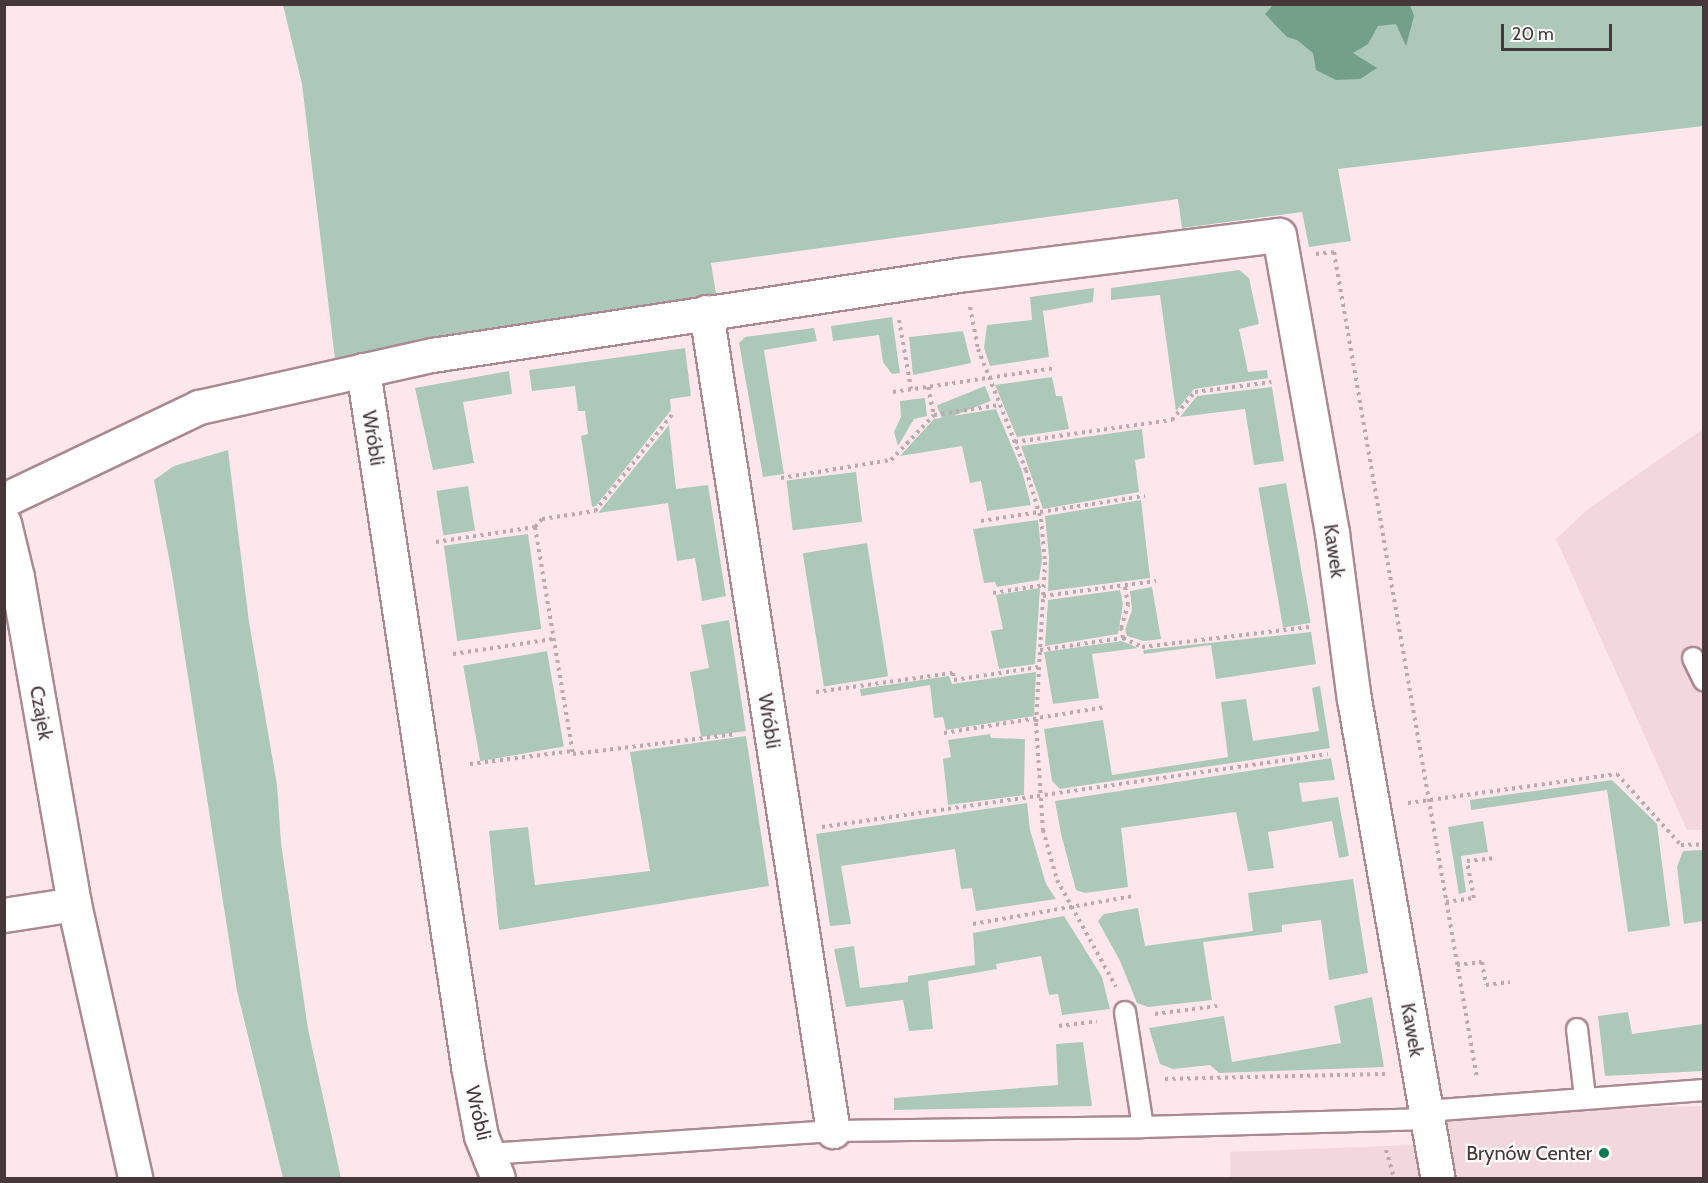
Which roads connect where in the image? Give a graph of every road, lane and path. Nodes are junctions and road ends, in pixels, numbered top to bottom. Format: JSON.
{"nodes":[{"id":1,"x":1283,"y":258,"type":"junction"},
{"id":2,"x":967,"y":287,"type":"junction"},
{"id":3,"x":897,"y":310,"type":"dead end"},
{"id":4,"x":706,"y":312,"type":"junction"},
{"id":5,"x":1055,"y":368,"type":"dead end"},
{"id":6,"x":363,"y":370,"type":"junction"},
{"id":7,"x":989,"y":378,"type":"junction"},
{"id":8,"x":1274,"y":382,"type":"dead end"},
{"id":9,"x":928,"y":387,"type":"junction"},
{"id":10,"x":911,"y":389,"type":"junction"},
{"id":11,"x":893,"y":392,"type":"dead end"},
{"id":12,"x":999,"y":405,"type":"junction"},
{"id":13,"x":674,"y":412,"type":"dead end"},
{"id":14,"x":934,"y":415,"type":"junction"},
{"id":15,"x":1014,"y":442,"type":"junction"},
{"id":16,"x":781,"y":478,"type":"dead end"},
{"id":17,"x":1145,"y":496,"type":"dead end"},
{"id":18,"x":4,"y":500,"type":"edge"},
{"id":19,"x":1039,"y":513,"type":"junction"},
{"id":20,"x":981,"y":520,"type":"dead end"},
{"id":21,"x":4,"y":523,"type":"edge"},
{"id":22,"x":535,"y":527,"type":"junction"},
{"id":23,"x":436,"y":542,"type":"dead end"},
{"id":24,"x":1156,"y":581,"type":"dead end"},
{"id":25,"x":1044,"y":585,"type":"junction"},
{"id":26,"x":1125,"y":586,"type":"junction"},
{"id":27,"x":993,"y":593,"type":"dead end"},
{"id":28,"x":1043,"y":596,"type":"junction"},
{"id":29,"x":1316,"y":626,"type":"dead end"},
{"id":30,"x":1123,"y":638,"type":"junction"},
{"id":31,"x":553,"y":639,"type":"junction"},
{"id":32,"x":1040,"y":650,"type":"junction"},
{"id":33,"x":453,"y":654,"type":"dead end"},
{"id":34,"x":1693,"y":658,"type":"dead end"},
{"id":35,"x":1039,"y":667,"type":"junction"},
{"id":36,"x":1704,"y":681,"type":"edge"},
{"id":37,"x":816,"y":692,"type":"dead end"},
{"id":38,"x":1106,"y":707,"type":"dead end"},
{"id":39,"x":1037,"y":718,"type":"junction"},
{"id":40,"x":944,"y":733,"type":"dead end"},
{"id":41,"x":739,"y":734,"type":"dead end"},
{"id":42,"x":572,"y":751,"type":"junction"},
{"id":43,"x":1338,"y":752,"type":"dead end"},
{"id":44,"x":470,"y":764,"type":"dead end"},
{"id":45,"x":1040,"y":796,"type":"junction"},
{"id":46,"x":1428,"y":801,"type":"junction"},
{"id":47,"x":1372,"y":808,"type":"junction"},
{"id":48,"x":810,"y":829,"type":"dead end"},
{"id":49,"x":1704,"y":844,"type":"edge"},
{"id":50,"x":1494,"y":858,"type":"dead end"},
{"id":51,"x":1133,"y":896,"type":"dead end"},
{"id":52,"x":1446,"y":902,"type":"junction"},
{"id":53,"x":74,"y":904,"type":"junction"},
{"id":54,"x":1072,"y":908,"type":"junction"},
{"id":55,"x":4,"y":915,"type":"edge"},
{"id":56,"x":973,"y":924,"type":"dead end"},
{"id":57,"x":1457,"y":965,"type":"junction"},
{"id":58,"x":1510,"y":982,"type":"dead end"},
{"id":59,"x":1125,"y":1012,"type":"joint"},
{"id":60,"x":1577,"y":1029,"type":"dead end"},
{"id":61,"x":1392,"y":1074,"type":"dead end"},
{"id":62,"x":1136,"y":1079,"type":"junction"},
{"id":63,"x":1704,"y":1089,"type":"edge"},
{"id":64,"x":1585,"y":1098,"type":"junction"},
{"id":65,"x":1482,"y":1106,"type":"junction"},
{"id":66,"x":1427,"y":1115,"type":"junction"},
{"id":67,"x":1143,"y":1127,"type":"junction"},
{"id":68,"x":833,"y":1131,"type":"junction"},
{"id":69,"x":1388,"y":1156,"type":"dead end"},
{"id":70,"x":493,"y":1166,"type":"edge"},
{"id":71,"x":135,"y":1179,"type":"edge"},
{"id":72,"x":1394,"y":1179,"type":"edge"},
{"id":73,"x":1438,"y":1179,"type":"edge"}],
"edges":[{"from":1,"to":2,"type":"street","name":"Kawek"},
{"from":1,"to":46,"type":"path"},
{"from":1,"to":47,"type":"street","name":"Kawek"},
{"from":2,"to":4,"type":"street"},
{"from":2,"to":7,"type":"path"},
{"from":3,"to":10,"type":"path"},
{"from":4,"to":6,"type":"street"},
{"from":4,"to":68,"type":"street","name":"Wróbli"},
{"from":5,"to":7,"type":"path"},
{"from":6,"to":18,"type":"street"},
{"from":6,"to":70,"type":"street","name":"Wróbli"},
{"from":7,"to":9,"type":"path"},
{"from":7,"to":12,"type":"path"},
{"from":8,"to":15,"type":"path"},
{"from":9,"to":10,"type":"path"},
{"from":9,"to":14,"type":"path"},
{"from":10,"to":11,"type":"path"},
{"from":12,"to":14,"type":"path"},
{"from":12,"to":15,"type":"path"},
{"from":13,"to":22,"type":"path"},
{"from":14,"to":16,"type":"path"},
{"from":15,"to":19,"type":"path"},
{"from":17,"to":19,"type":"path"},
{"from":19,"to":20,"type":"path"},
{"from":19,"to":25,"type":"path"},
{"from":21,"to":53,"type":"street","name":"Czajek"},
{"from":22,"to":23,"type":"path"},
{"from":22,"to":31,"type":"path"},
{"from":24,"to":26,"type":"path"},
{"from":25,"to":27,"type":"path"},
{"from":25,"to":28,"type":"path"},
{"from":26,"to":28,"type":"path"},
{"from":26,"to":30,"type":"path"},
{"from":28,"to":32,"type":"path"},
{"from":29,"to":30,"type":"path"},
{"from":30,"to":32,"type":"path"},
{"from":31,"to":33,"type":"path"},
{"from":31,"to":42,"type":"path"},
{"from":32,"to":35,"type":"path"},
{"from":34,"to":36,"type":"lane"},
{"from":35,"to":37,"type":"path"},
{"from":35,"to":39,"type":"path"},
{"from":38,"to":39,"type":"path"},
{"from":39,"to":40,"type":"path"},
{"from":39,"to":45,"type":"path"},
{"from":41,"to":42,"type":"path"},
{"from":42,"to":44,"type":"path"},
{"from":43,"to":45,"type":"path"},
{"from":45,"to":48,"type":"path"},
{"from":45,"to":54,"type":"path"},
{"from":46,"to":47,"type":"path"},
{"from":46,"to":49,"type":"path"},
{"from":46,"to":52,"type":"path"},
{"from":47,"to":66,"type":"street","name":"Kawek"},
{"from":50,"to":52,"type":"path"},
{"from":51,"to":54,"type":"path"},
{"from":52,"to":57,"type":"path"},
{"from":53,"to":55,"type":"street"},
{"from":53,"to":71,"type":"street","name":"Czajek"},
{"from":54,"to":56,"type":"path"},
{"from":54,"to":59,"type":"path"},
{"from":57,"to":58,"type":"path"},
{"from":57,"to":65,"type":"path"},
{"from":59,"to":62,"type":"lane"},
{"from":60,"to":64,"type":"lane"},
{"from":61,"to":62,"type":"path"},
{"from":62,"to":67,"type":"lane"},
{"from":63,"to":64,"type":"lane"},
{"from":64,"to":65,"type":"lane"},
{"from":65,"to":66,"type":"lane"},
{"from":66,"to":67,"type":"lane"},
{"from":66,"to":73,"type":"street","name":"Kawek"},
{"from":67,"to":68,"type":"lane"},
{"from":68,"to":70,"type":"lane"},
{"from":69,"to":72,"type":"path"}]}
